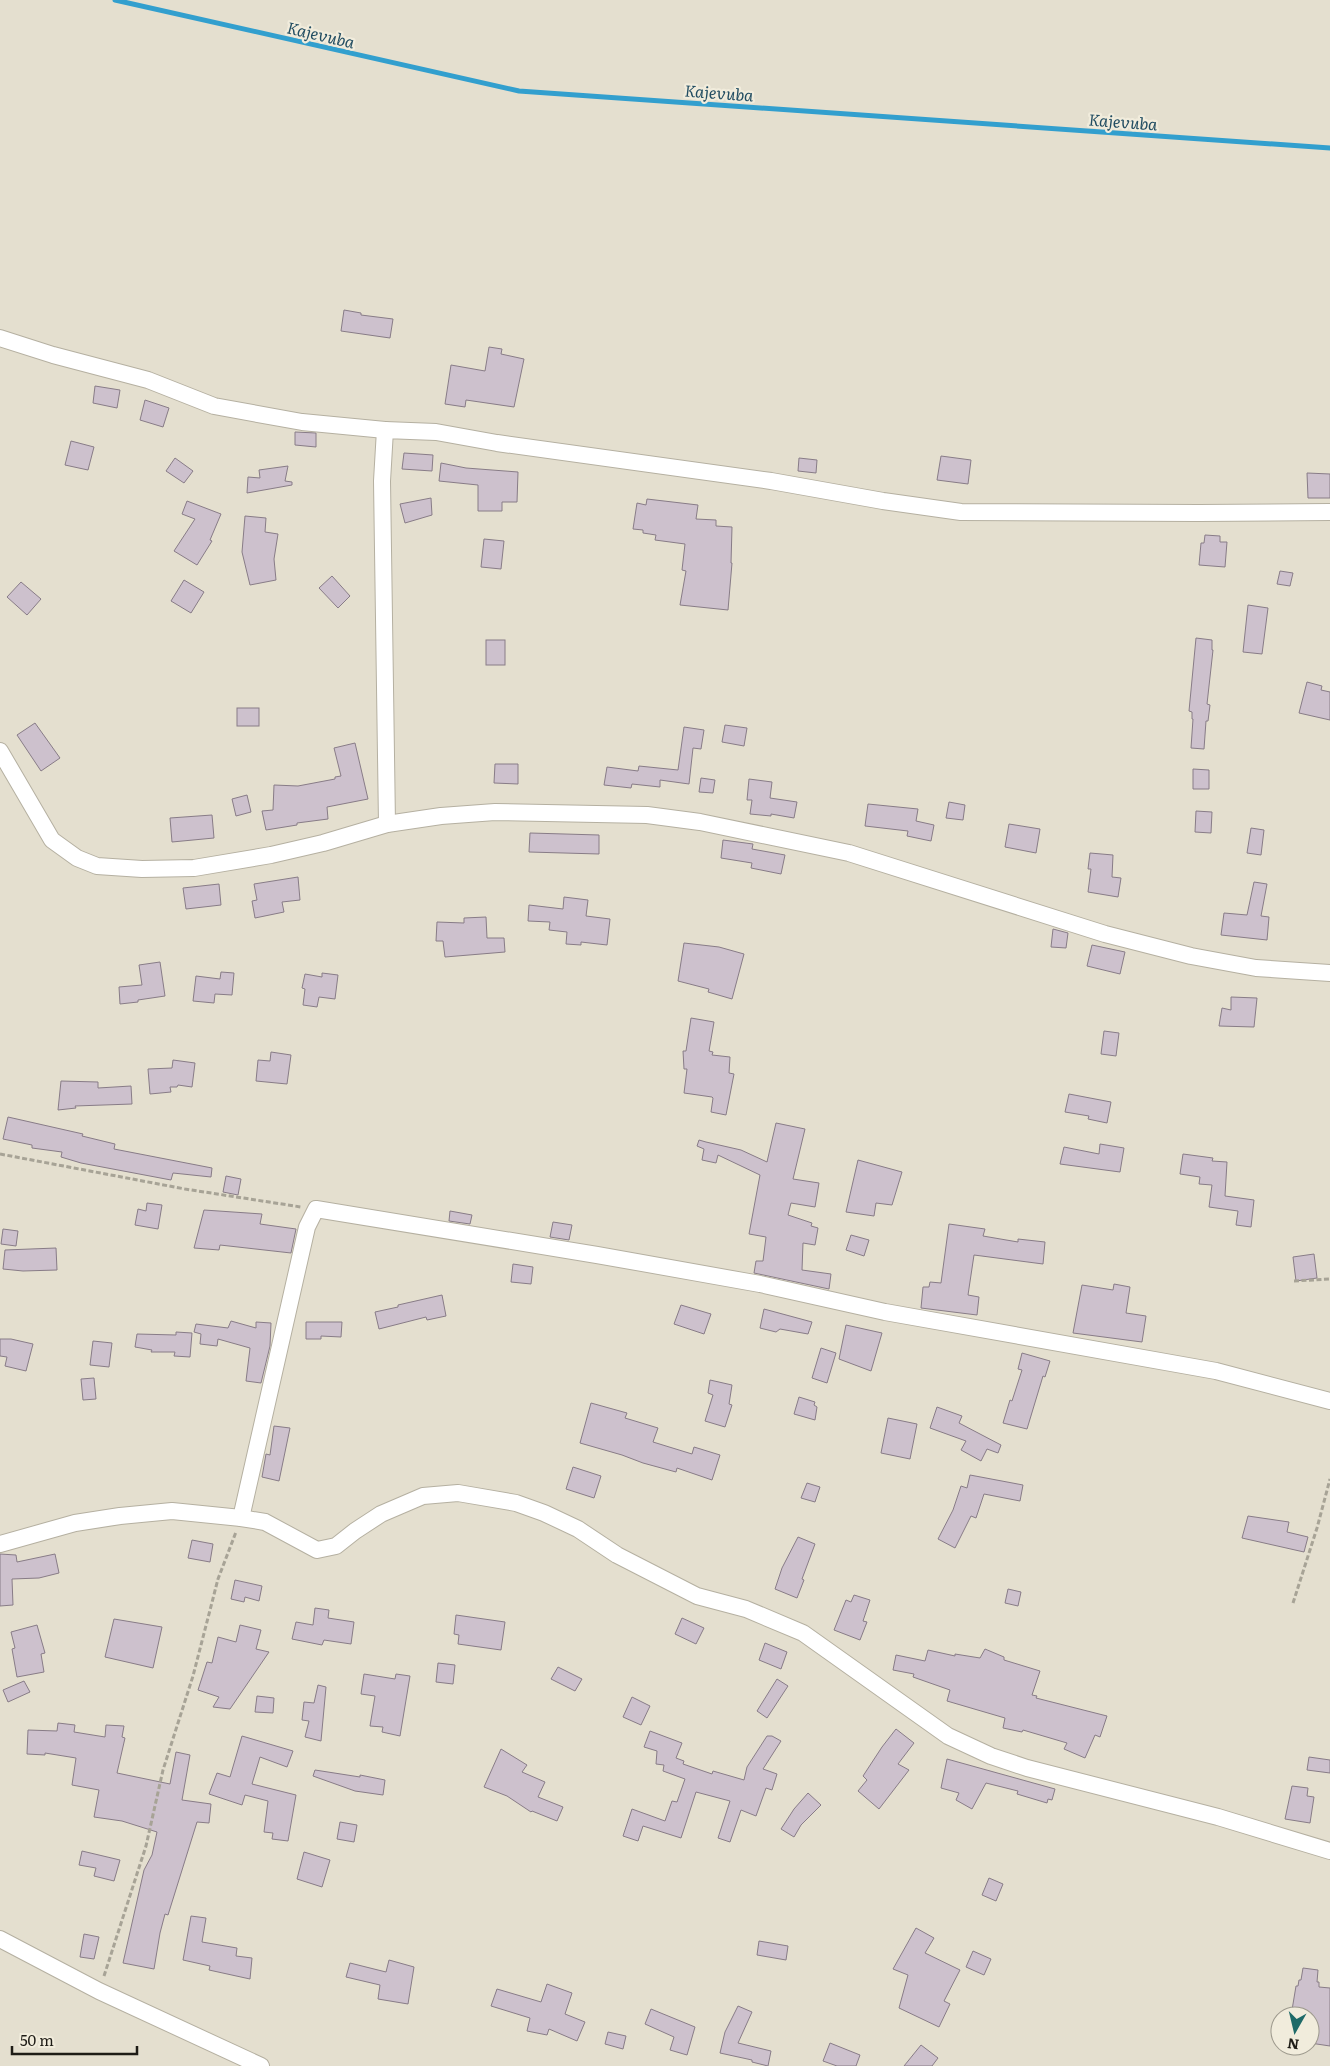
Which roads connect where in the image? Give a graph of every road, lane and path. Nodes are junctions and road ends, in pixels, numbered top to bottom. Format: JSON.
{"nodes":[{"id":1,"x":0,"y":338,"type":"edge"},
{"id":2,"x":385,"y":430,"type":"junction"},
{"id":3,"x":1330,"y":512,"type":"edge"},
{"id":4,"x":0,"y":751,"type":"edge"},
{"id":5,"x":387,"y":824,"type":"junction"},
{"id":6,"x":1330,"y":973,"type":"edge"},
{"id":7,"x":0,"y":1154,"type":"edge"},
{"id":8,"x":316,"y":1209,"type":"junction"},
{"id":9,"x":1330,"y":1280,"type":"edge"},
{"id":10,"x":1294,"y":1281,"type":"dead end"},
{"id":11,"x":1330,"y":1401,"type":"edge"},
{"id":12,"x":1330,"y":1479,"type":"edge"},
{"id":13,"x":241,"y":1518,"type":"junction"},
{"id":14,"x":0,"y":1544,"type":"edge"},
{"id":15,"x":1293,"y":1603,"type":"dead end"},
{"id":16,"x":1330,"y":1851,"type":"edge"},
{"id":17,"x":0,"y":1939,"type":"edge"},
{"id":18,"x":99,"y":1991,"type":"junction"},
{"id":19,"x":261,"y":2066,"type":"edge"}],
"edges":[{"from":1,"to":2,"type":"street"},
{"from":2,"to":3,"type":"street"},
{"from":2,"to":5,"type":"street"},
{"from":4,"to":5,"type":"street"},
{"from":5,"to":6,"type":"street"},
{"from":7,"to":8,"type":"path"},
{"from":8,"to":11,"type":"street"},
{"from":8,"to":13,"type":"street"},
{"from":9,"to":10,"type":"path"},
{"from":12,"to":15,"type":"path"},
{"from":13,"to":14,"type":"street"},
{"from":13,"to":16,"type":"street"},
{"from":13,"to":18,"type":"path"},
{"from":17,"to":18,"type":"street"},
{"from":18,"to":19,"type":"street"}]}
